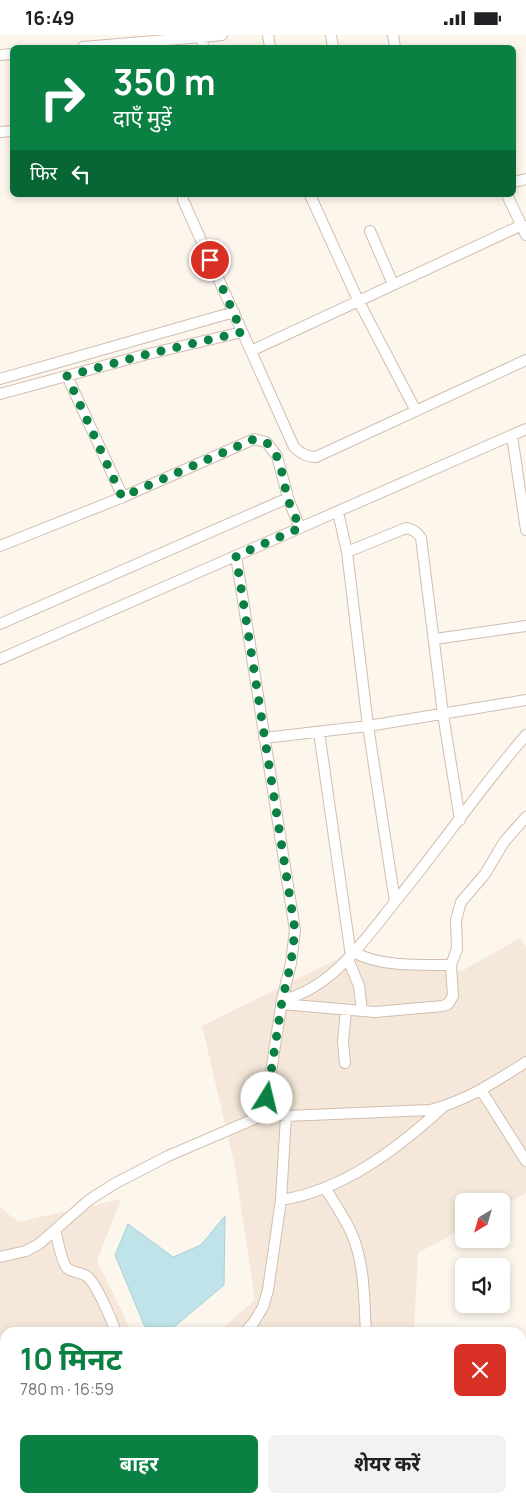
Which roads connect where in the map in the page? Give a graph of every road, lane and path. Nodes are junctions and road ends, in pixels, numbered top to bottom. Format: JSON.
{"nodes":[{"id":1,"x":222,"y":35,"type":"edge"},
{"id":2,"x":113,"y":40,"type":"edge"},
{"id":3,"x":202,"y":40,"type":"edge"},
{"id":4,"x":92,"y":45,"type":"edge"},
{"id":5,"x":183,"y":197,"type":"edge"},
{"id":6,"x":311,"y":197,"type":"edge"},
{"id":7,"x":508,"y":197,"type":"edge"},
{"id":8,"x":524,"y":230,"type":"edge"},
{"id":9,"x":370,"y":231,"type":"dead end"},
{"id":10,"x":393,"y":284,"type":"junction"},
{"id":11,"x":358,"y":300,"type":"junction"},
{"id":12,"x":234,"y":312,"type":"junction"},
{"id":13,"x":242,"y":332,"type":"junction"},
{"id":14,"x":251,"y":351,"type":"junction"},
{"id":15,"x":526,"y":360,"type":"edge"},
{"id":16,"x":67,"y":376,"type":"junction"},
{"id":17,"x":0,"y":379,"type":"edge"},
{"id":18,"x":0,"y":394,"type":"edge"},
{"id":19,"x":416,"y":411,"type":"junction"},
{"id":20,"x":526,"y":429,"type":"edge"},
{"id":21,"x":512,"y":435,"type":"junction"},
{"id":22,"x":122,"y":497,"type":"junction"},
{"id":23,"x":288,"y":498,"type":"junction"},
{"id":24,"x":338,"y":512,"type":"junction"},
{"id":25,"x":300,"y":528,"type":"junction"},
{"id":26,"x":526,"y":530,"type":"edge"},
{"id":27,"x":0,"y":546,"type":"edge"},
{"id":28,"x":347,"y":552,"type":"junction"},
{"id":29,"x":236,"y":556,"type":"junction"},
{"id":30,"x":0,"y":624,"type":"edge"},
{"id":31,"x":526,"y":626,"type":"edge"},
{"id":32,"x":435,"y":639,"type":"junction"},
{"id":33,"x":0,"y":659,"type":"edge"},
{"id":34,"x":526,"y":700,"type":"edge"},
{"id":35,"x":443,"y":714,"type":"junction"},
{"id":36,"x":368,"y":725,"type":"junction"},
{"id":37,"x":319,"y":732,"type":"junction"},
{"id":38,"x":526,"y":735,"type":"edge"},
{"id":39,"x":264,"y":738,"type":"junction"},
{"id":40,"x":526,"y":817,"type":"edge"},
{"id":41,"x":460,"y":820,"type":"junction"},
{"id":42,"x":395,"y":902,"type":"junction"},
{"id":43,"x":351,"y":955,"type":"junction"},
{"id":44,"x":451,"y":965,"type":"junction"},
{"id":45,"x":281,"y":1002,"type":"junction"},
{"id":46,"x":346,"y":1010,"type":"junction"},
{"id":47,"x":362,"y":1011,"type":"junction"},
{"id":48,"x":526,"y":1062,"type":"edge"},
{"id":49,"x":345,"y":1063,"type":"dead end"},
{"id":50,"x":480,"y":1090,"type":"junction"},
{"id":51,"x":443,"y":1106,"type":"junction"},
{"id":52,"x":273,"y":1111,"type":"junction"},
{"id":53,"x":286,"y":1117,"type":"junction"},
{"id":54,"x":526,"y":1161,"type":"edge"},
{"id":55,"x":325,"y":1188,"type":"junction"},
{"id":56,"x":281,"y":1200,"type":"junction"},
{"id":57,"x":56,"y":1231,"type":"junction"},
{"id":58,"x":0,"y":1257,"type":"edge"},
{"id":59,"x":114,"y":1327,"type":"edge"},
{"id":60,"x":249,"y":1327,"type":"edge"},
{"id":61,"x":366,"y":1327,"type":"edge"}],
"edges":[{"from":1,"to":3,"type":"street"},
{"from":2,"to":3,"type":"street"},
{"from":2,"to":4,"type":"street"},
{"from":5,"to":12,"type":"street"},
{"from":6,"to":11,"type":"street"},
{"from":7,"to":8,"type":"street"},
{"from":8,"to":10,"type":"street"},
{"from":9,"to":10,"type":"street"},
{"from":10,"to":11,"type":"street"},
{"from":11,"to":14,"type":"street"},
{"from":11,"to":19,"type":"street"},
{"from":12,"to":13,"type":"street"},
{"from":12,"to":17,"type":"street"},
{"from":13,"to":14,"type":"street"},
{"from":13,"to":16,"type":"street"},
{"from":14,"to":19,"type":"street"},
{"from":15,"to":19,"type":"street"},
{"from":16,"to":18,"type":"street"},
{"from":16,"to":22,"type":"street"},
{"from":20,"to":21,"type":"street"},
{"from":21,"to":24,"type":"street"},
{"from":21,"to":26,"type":"street"},
{"from":22,"to":23,"type":"street"},
{"from":22,"to":27,"type":"street"},
{"from":23,"to":25,"type":"street"},
{"from":23,"to":30,"type":"street"},
{"from":24,"to":25,"type":"street"},
{"from":24,"to":28,"type":"street"},
{"from":25,"to":29,"type":"street"},
{"from":28,"to":32,"type":"street"},
{"from":28,"to":36,"type":"street"},
{"from":29,"to":33,"type":"street"},
{"from":29,"to":39,"type":"street"},
{"from":31,"to":32,"type":"street"},
{"from":32,"to":35,"type":"street"},
{"from":34,"to":35,"type":"street"},
{"from":35,"to":36,"type":"street"},
{"from":35,"to":41,"type":"street"},
{"from":36,"to":37,"type":"street"},
{"from":36,"to":42,"type":"street"},
{"from":37,"to":39,"type":"street"},
{"from":37,"to":43,"type":"street"},
{"from":38,"to":41,"type":"street"},
{"from":39,"to":45,"type":"street"},
{"from":40,"to":44,"type":"street"},
{"from":41,"to":42,"type":"street"},
{"from":42,"to":43,"type":"street"},
{"from":43,"to":44,"type":"street"},
{"from":43,"to":45,"type":"street"},
{"from":43,"to":47,"type":"street"},
{"from":44,"to":47,"type":"street"},
{"from":45,"to":46,"type":"street"},
{"from":45,"to":52,"type":"street"},
{"from":46,"to":47,"type":"street"},
{"from":46,"to":49,"type":"street"},
{"from":48,"to":50,"type":"street"},
{"from":50,"to":51,"type":"street"},
{"from":50,"to":54,"type":"street"},
{"from":51,"to":53,"type":"street"},
{"from":51,"to":55,"type":"street"},
{"from":52,"to":53,"type":"street"},
{"from":52,"to":57,"type":"street"},
{"from":53,"to":56,"type":"street"},
{"from":55,"to":56,"type":"street"},
{"from":55,"to":61,"type":"street"},
{"from":56,"to":60,"type":"street"},
{"from":57,"to":58,"type":"street"},
{"from":57,"to":59,"type":"street"}]}
